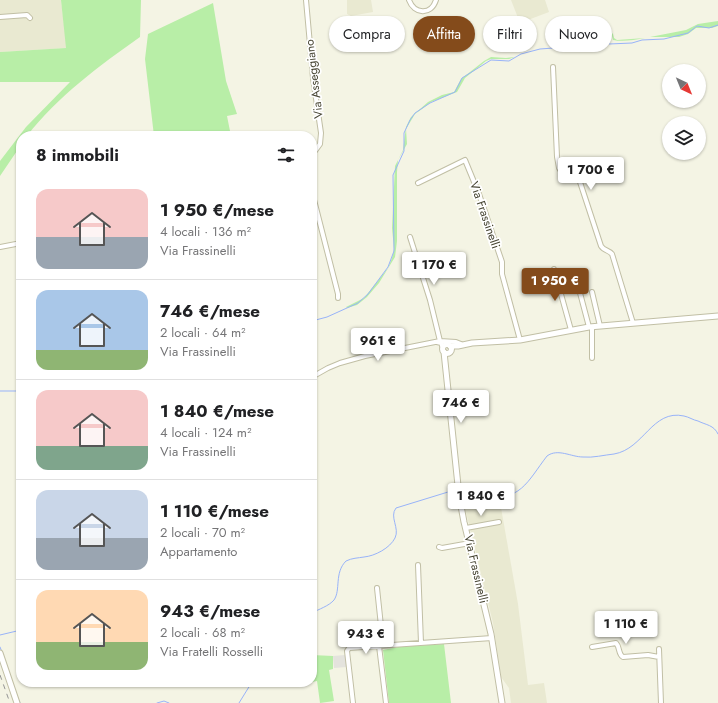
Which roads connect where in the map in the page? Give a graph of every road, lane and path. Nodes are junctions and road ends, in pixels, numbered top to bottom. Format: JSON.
{"nodes":[{"id":1,"x":306,"y":0,"type":"edge"},
{"id":2,"x":409,"y":0,"type":"edge"},
{"id":3,"x":436,"y":0,"type":"edge"},
{"id":4,"x":0,"y":17,"type":"edge"},
{"id":5,"x":30,"y":18,"type":"dead end"},
{"id":6,"x":553,"y":67,"type":"dead end"},
{"id":7,"x":317,"y":148,"type":"edge"},
{"id":8,"x":418,"y":183,"type":"dead end"},
{"id":9,"x":317,"y":212,"type":"edge"},
{"id":10,"x":410,"y":237,"type":"dead end"},
{"id":11,"x":16,"y":244,"type":"edge"},
{"id":12,"x":0,"y":247,"type":"edge"},
{"id":13,"x":554,"y":269,"type":"dead end"},
{"id":14,"x":592,"y":292,"type":"dead end"},
{"id":15,"x":580,"y":293,"type":"dead end"},
{"id":16,"x":338,"y":298,"type":"dead end"},
{"id":17,"x":718,"y":316,"type":"edge"},
{"id":18,"x":633,"y":323,"type":"junction"},
{"id":19,"x":600,"y":326,"type":"junction"},
{"id":20,"x":590,"y":327,"type":"junction"},
{"id":21,"x":571,"y":330,"type":"junction"},
{"id":22,"x":520,"y":340,"type":"junction"},
{"id":23,"x":438,"y":341,"type":"junction"},
{"id":24,"x":459,"y":345,"type":"junction"},
{"id":25,"x":448,"y":349,"type":"junction"},
{"id":26,"x":592,"y":358,"type":"dead end"},
{"id":27,"x":317,"y":374,"type":"edge"},
{"id":28,"x":499,"y":522,"type":"dead end"},
{"id":29,"x":466,"y":528,"type":"junction"},
{"id":30,"x":470,"y":543,"type":"junction"},
{"id":31,"x":439,"y":547,"type":"dead end"},
{"id":32,"x":418,"y":565,"type":"dead end"},
{"id":33,"x":377,"y":588,"type":"dead end"},
{"id":34,"x":492,"y":638,"type":"junction"},
{"id":35,"x":421,"y":643,"type":"junction"},
{"id":36,"x":381,"y":645,"type":"junction"},
{"id":37,"x":592,"y":647,"type":"dead end"},
{"id":38,"x":659,"y":648,"type":"dead end"},
{"id":39,"x":0,"y":653,"type":"edge"},
{"id":40,"x":659,"y":657,"type":"junction"},
{"id":41,"x":17,"y":703,"type":"edge"},
{"id":42,"x":353,"y":703,"type":"edge"},
{"id":43,"x":386,"y":703,"type":"edge"},
{"id":44,"x":502,"y":703,"type":"edge"},
{"id":45,"x":661,"y":703,"type":"edge"}],
"edges":[{"from":1,"to":7,"type":"street","name":"Via Asseggiano"},
{"from":2,"to":3,"type":"street"},
{"from":4,"to":5,"type":"street"},
{"from":6,"to":18,"type":"street"},
{"from":8,"to":22,"type":"street","name":"Via Frassinelli"},
{"from":9,"to":16,"type":"street"},
{"from":10,"to":23,"type":"street"},
{"from":11,"to":12,"type":"street"},
{"from":13,"to":21,"type":"street"},
{"from":14,"to":19,"type":"street"},
{"from":15,"to":20,"type":"street"},
{"from":17,"to":18,"type":"street"},
{"from":18,"to":19,"type":"street"},
{"from":19,"to":20,"type":"street"},
{"from":20,"to":21,"type":"street"},
{"from":20,"to":26,"type":"street"},
{"from":21,"to":22,"type":"street"},
{"from":22,"to":24,"type":"street"},
{"from":23,"to":24,"type":"street"},
{"from":23,"to":25,"type":"street"},
{"from":23,"to":27,"type":"street"},
{"from":24,"to":25,"type":"street"},
{"from":25,"to":29,"type":"street","name":"Via Frassinelli"},
{"from":28,"to":29,"type":"street"},
{"from":29,"to":30,"type":"street","name":"Via Frassinelli"},
{"from":30,"to":31,"type":"street"},
{"from":30,"to":34,"type":"street","name":"Via Frassinelli"},
{"from":32,"to":35,"type":"street"},
{"from":33,"to":36,"type":"street"},
{"from":34,"to":35,"type":"street"},
{"from":34,"to":44,"type":"street","name":"Via Frassinelli"},
{"from":35,"to":36,"type":"street"},
{"from":36,"to":42,"type":"street"},
{"from":36,"to":43,"type":"street"},
{"from":37,"to":40,"type":"street"},
{"from":38,"to":40,"type":"street"},
{"from":39,"to":41,"type":"street"},
{"from":40,"to":45,"type":"street"}]}
